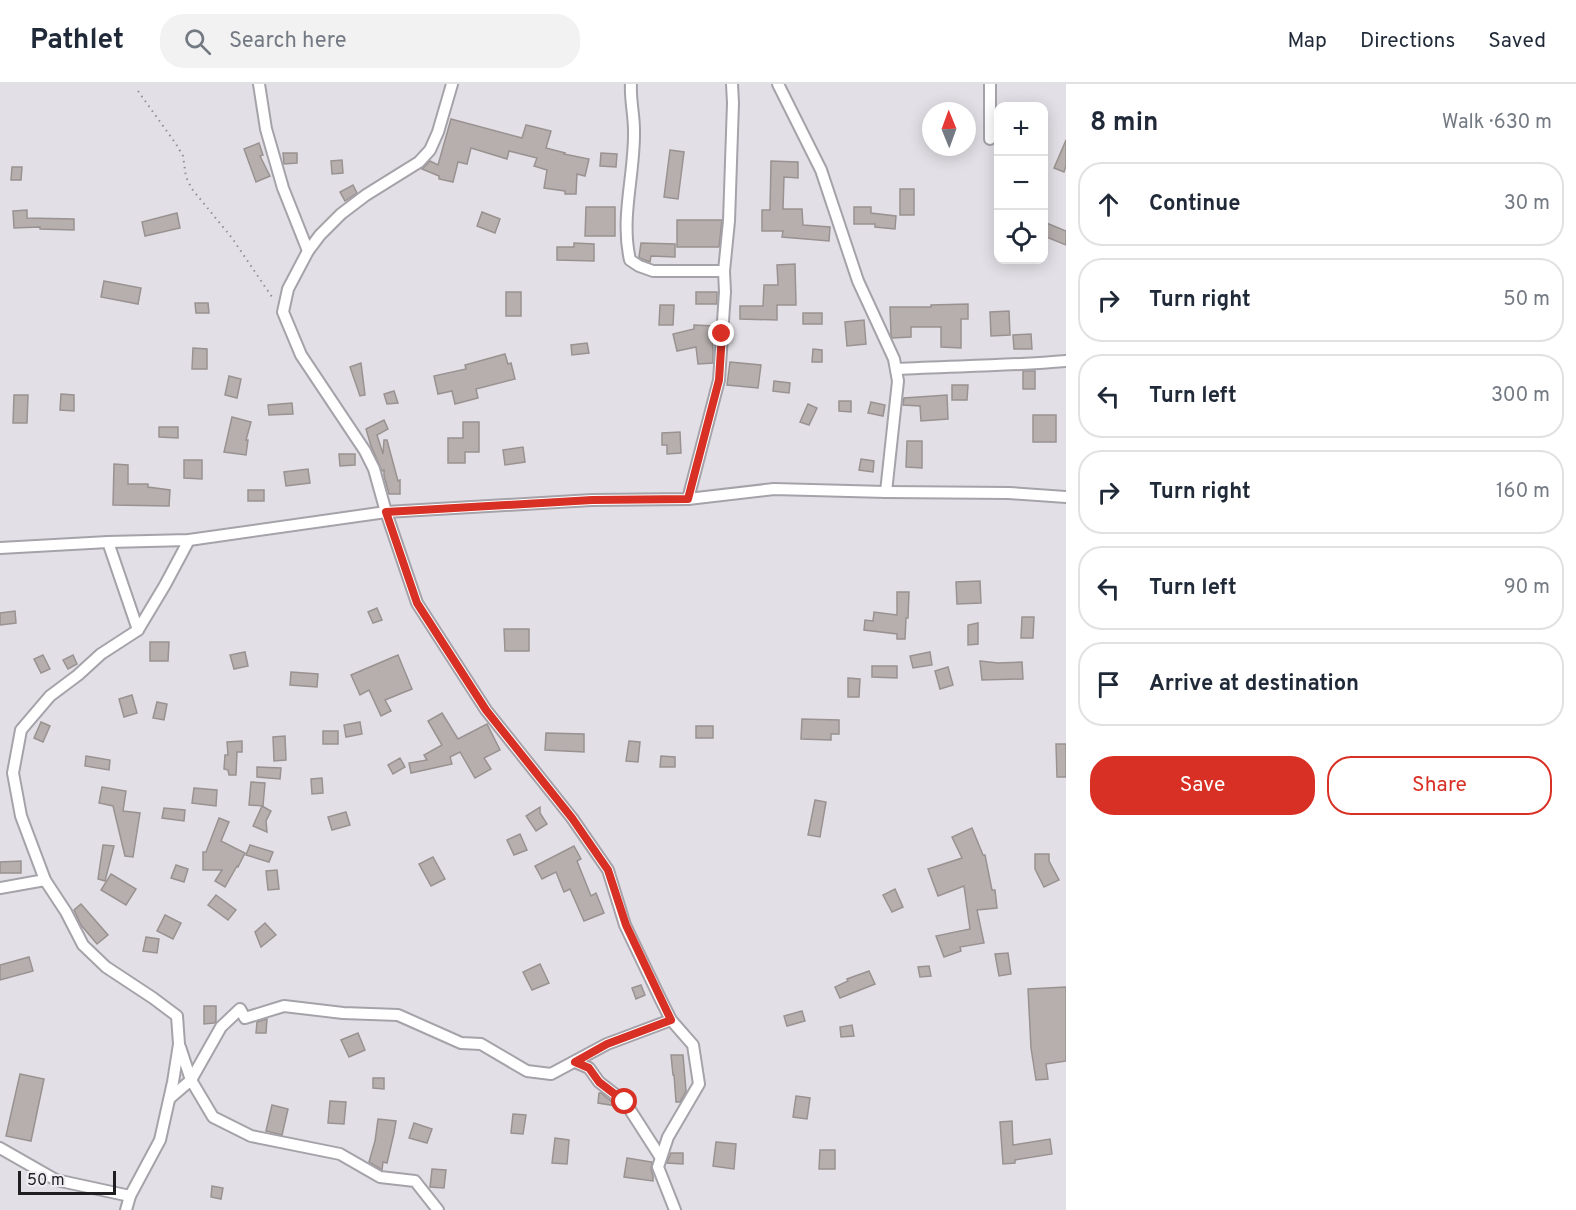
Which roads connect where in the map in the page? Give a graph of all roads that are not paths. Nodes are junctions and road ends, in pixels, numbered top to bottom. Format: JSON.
{"nodes":[{"id":1,"x":259,"y":84,"type":"edge"},
{"id":2,"x":452,"y":84,"type":"edge"},
{"id":3,"x":631,"y":84,"type":"edge"},
{"id":4,"x":732,"y":84,"type":"edge"},
{"id":5,"x":777,"y":84,"type":"edge"},
{"id":6,"x":990,"y":84,"type":"edge"},
{"id":7,"x":990,"y":139,"type":"dead end"},
{"id":8,"x":308,"y":251,"type":"junction"},
{"id":9,"x":724,"y":271,"type":"junction"},
{"id":10,"x":1066,"y":361,"type":"edge"},
{"id":11,"x":896,"y":369,"type":"junction"},
{"id":12,"x":886,"y":492,"type":"junction"},
{"id":13,"x":1066,"y":497,"type":"edge"},
{"id":14,"x":688,"y":499,"type":"junction"},
{"id":15,"x":386,"y":512,"type":"junction"},
{"id":16,"x":189,"y":540,"type":"junction"},
{"id":17,"x":108,"y":542,"type":"junction"},
{"id":18,"x":0,"y":548,"type":"edge"},
{"id":19,"x":138,"y":630,"type":"junction"},
{"id":20,"x":45,"y":880,"type":"junction"},
{"id":21,"x":0,"y":888,"type":"edge"},
{"id":22,"x":671,"y":1020,"type":"junction"},
{"id":23,"x":179,"y":1044,"type":"junction"},
{"id":24,"x":575,"y":1062,"type":"junction"},
{"id":25,"x":191,"y":1080,"type":"junction"},
{"id":26,"x":170,"y":1098,"type":"junction"},
{"id":27,"x":0,"y":1148,"type":"edge"},
{"id":28,"x":661,"y":1158,"type":"junction"},
{"id":29,"x":130,"y":1196,"type":"junction"},
{"id":30,"x":126,"y":1210,"type":"edge"},
{"id":31,"x":438,"y":1210,"type":"edge"},
{"id":32,"x":675,"y":1210,"type":"edge"}],
"edges":[{"from":1,"to":8,"type":"street"},
{"from":2,"to":8,"type":"street"},
{"from":3,"to":9,"type":"street"},
{"from":4,"to":9,"type":"street"},
{"from":5,"to":11,"type":"street"},
{"from":6,"to":7,"type":"street"},
{"from":8,"to":15,"type":"street"},
{"from":9,"to":14,"type":"street"},
{"from":10,"to":11,"type":"street"},
{"from":11,"to":12,"type":"street"},
{"from":12,"to":13,"type":"street"},
{"from":12,"to":14,"type":"street"},
{"from":14,"to":15,"type":"street"},
{"from":15,"to":16,"type":"street"},
{"from":15,"to":22,"type":"street"},
{"from":16,"to":17,"type":"street"},
{"from":16,"to":19,"type":"street"},
{"from":17,"to":18,"type":"street"},
{"from":17,"to":19,"type":"street"},
{"from":19,"to":20,"type":"street"},
{"from":20,"to":21,"type":"street"},
{"from":20,"to":23,"type":"street"},
{"from":22,"to":24,"type":"street"},
{"from":22,"to":28,"type":"street"},
{"from":23,"to":25,"type":"street"},
{"from":23,"to":26,"type":"street"},
{"from":24,"to":25,"type":"street"},
{"from":24,"to":28,"type":"street"},
{"from":25,"to":26,"type":"street"},
{"from":25,"to":31,"type":"street"},
{"from":26,"to":29,"type":"street"},
{"from":27,"to":29,"type":"street"},
{"from":28,"to":32,"type":"street"},
{"from":29,"to":30,"type":"street"}]}
